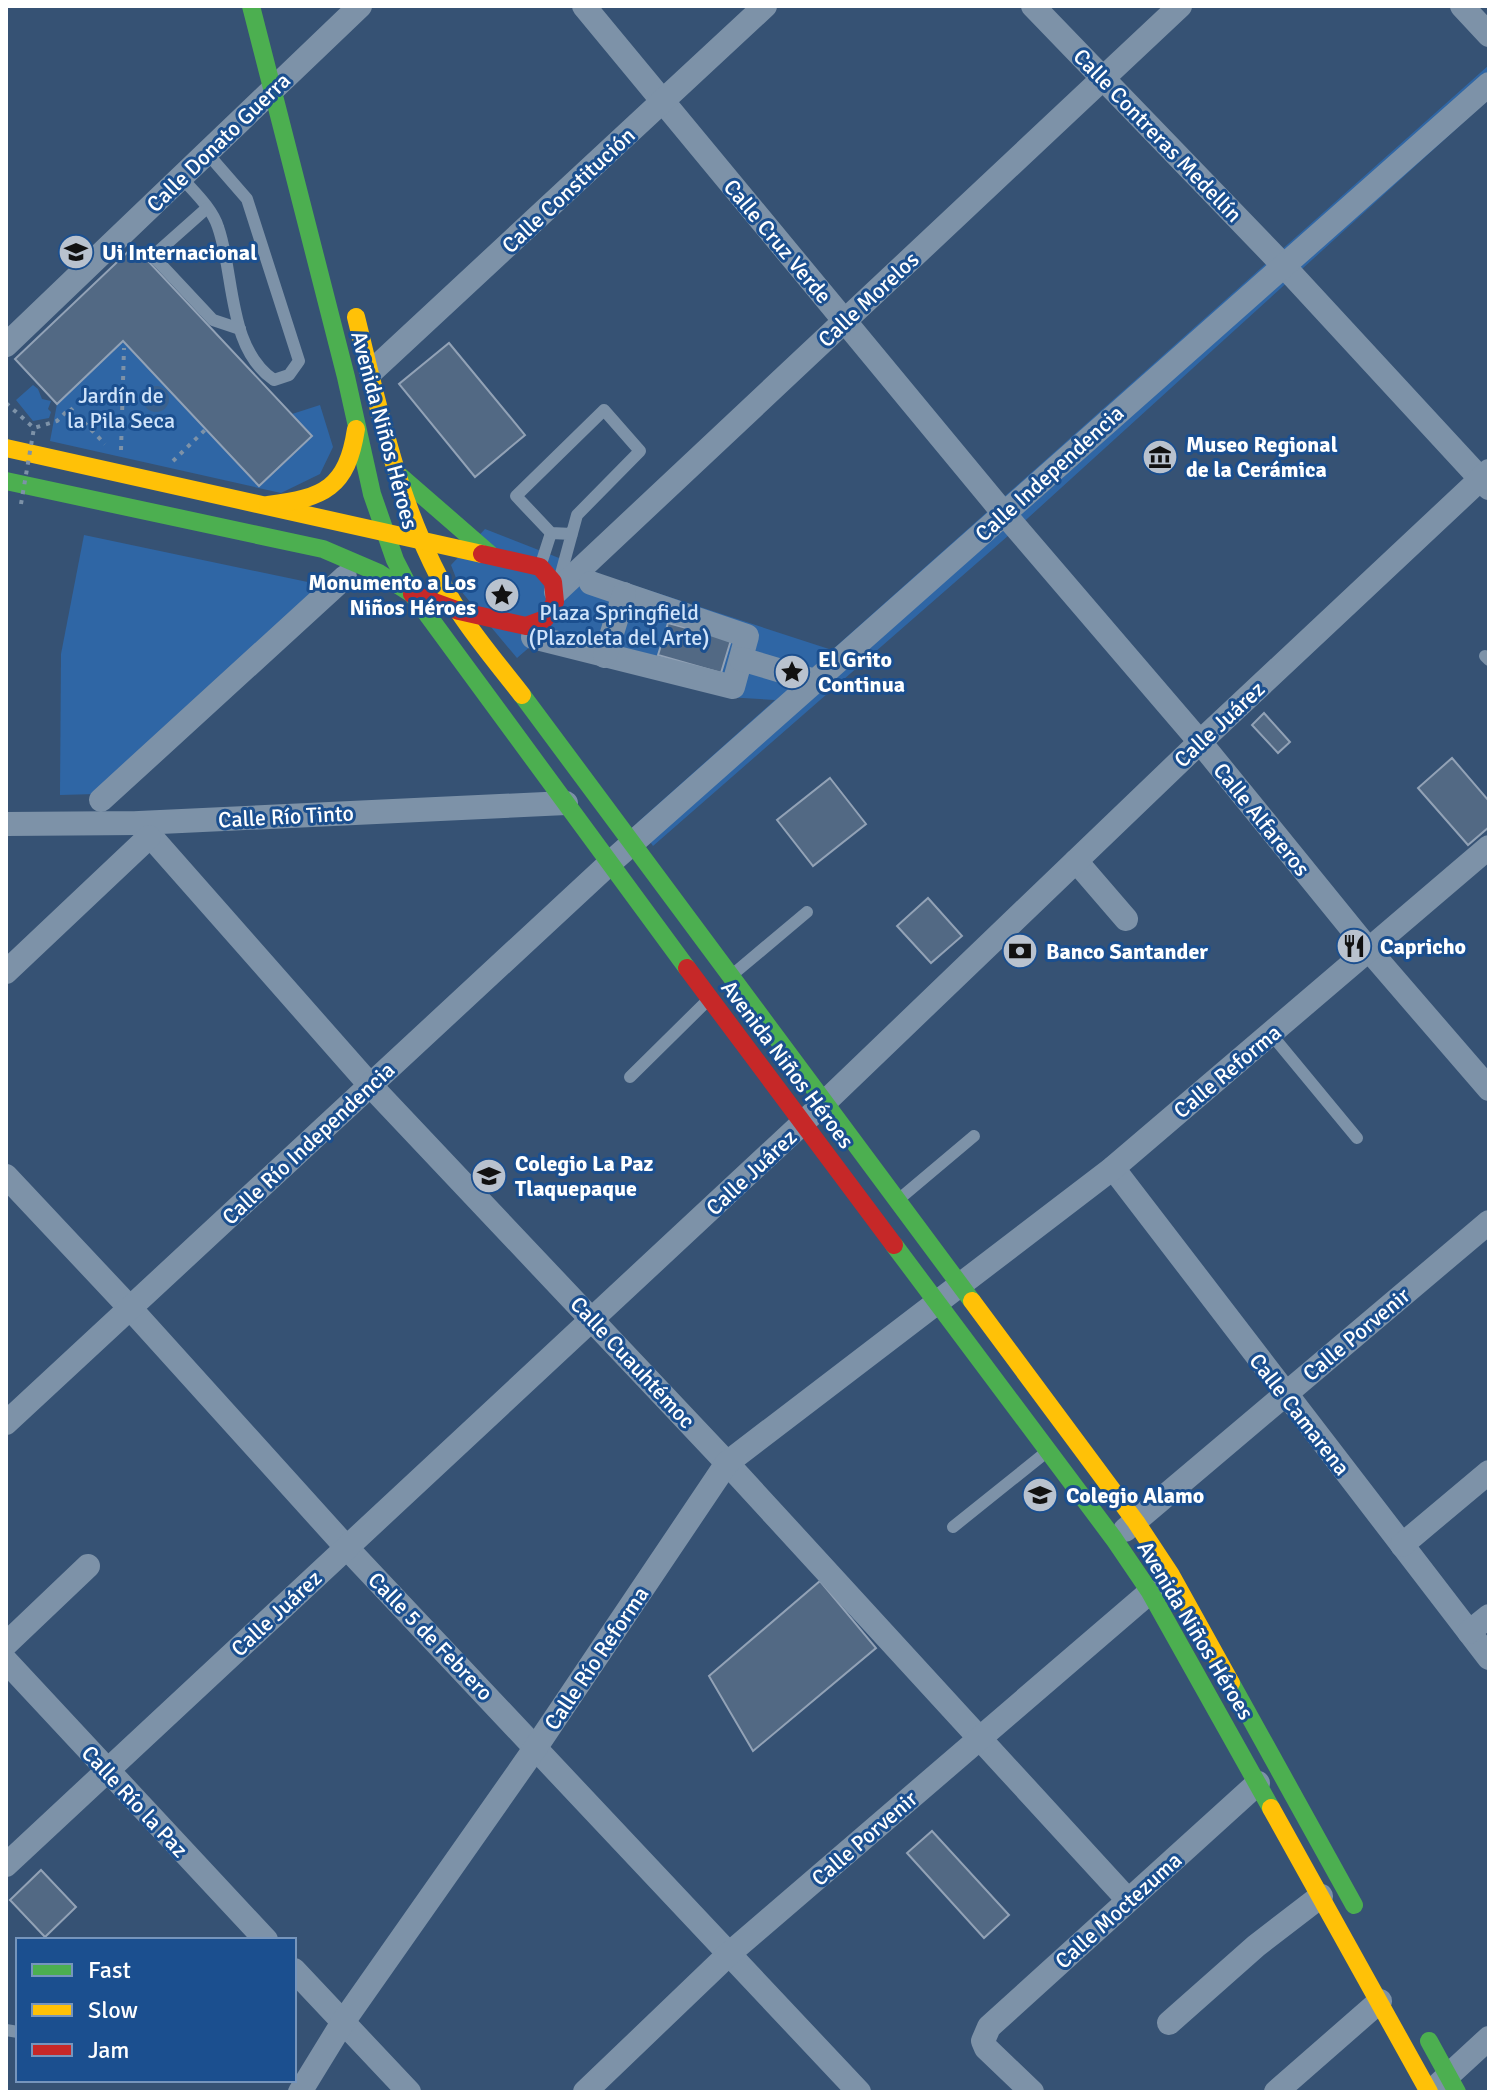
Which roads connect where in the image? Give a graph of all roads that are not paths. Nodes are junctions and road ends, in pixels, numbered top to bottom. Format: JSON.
{"nodes":[{"id":1,"x":251,"y":6,"type":"edge"},
{"id":2,"x":360,"y":6,"type":"edge"},
{"id":3,"x":584,"y":6,"type":"edge"},
{"id":4,"x":765,"y":6,"type":"edge"},
{"id":5,"x":1033,"y":6,"type":"edge"},
{"id":6,"x":1180,"y":6,"type":"edge"},
{"id":7,"x":1462,"y":6,"type":"edge"},
{"id":8,"x":1489,"y":35,"type":"edge"},
{"id":9,"x":285,"y":46,"type":"dead end"},
{"id":10,"x":1103,"y":78,"type":"junction"},
{"id":11,"x":286,"y":83,"type":"junction"},
{"id":12,"x":1489,"y":84,"type":"edge"},
{"id":13,"x":663,"y":102,"type":"junction"},
{"id":14,"x":207,"y":153,"type":"junction"},
{"id":15,"x":181,"y":177,"type":"junction"},
{"id":16,"x":207,"y":208,"type":"junction"},
{"id":17,"x":1283,"y":265,"type":"junction"},
{"id":18,"x":351,"y":297,"type":"dead end"},
{"id":19,"x":845,"y":321,"type":"junction"},
{"id":20,"x":240,"y":329,"type":"junction"},
{"id":21,"x":6,"y":345,"type":"edge"},
{"id":22,"x":371,"y":372,"type":"junction"},
{"id":23,"x":356,"y":424,"type":"junction"},
{"id":24,"x":6,"y":448,"type":"edge"},
{"id":25,"x":395,"y":472,"type":"junction"},
{"id":26,"x":1486,"y":479,"type":"edge"},
{"id":27,"x":6,"y":481,"type":"edge"},
{"id":28,"x":268,"y":505,"type":"junction"},
{"id":29,"x":1004,"y":513,"type":"junction"},
{"id":30,"x":383,"y":530,"type":"junction"},
{"id":31,"x":551,"y":533,"type":"junction"},
{"id":32,"x":572,"y":534,"type":"junction"},
{"id":33,"x":422,"y":541,"type":"junction"},
{"id":34,"x":492,"y":556,"type":"junction"},
{"id":35,"x":540,"y":567,"type":"junction"},
{"id":36,"x":345,"y":577,"type":"dead end"},
{"id":37,"x":591,"y":583,"type":"dead end"},
{"id":38,"x":556,"y":592,"type":"junction"},
{"id":39,"x":624,"y":594,"type":"junction"},
{"id":40,"x":413,"y":595,"type":"junction"},
{"id":41,"x":459,"y":611,"type":"junction"},
{"id":42,"x":533,"y":637,"type":"dead end"},
{"id":43,"x":605,"y":656,"type":"junction"},
{"id":44,"x":741,"y":659,"type":"junction"},
{"id":45,"x":815,"y":681,"type":"junction"},
{"id":46,"x":1200,"y":742,"type":"junction"},
{"id":47,"x":101,"y":800,"type":"dead end"},
{"id":48,"x":566,"y":803,"type":"junction"},
{"id":49,"x":6,"y":824,"type":"edge"},
{"id":50,"x":144,"y":830,"type":"junction"},
{"id":51,"x":631,"y":844,"type":"junction"},
{"id":52,"x":1489,"y":847,"type":"edge"},
{"id":53,"x":1076,"y":861,"type":"junction"},
{"id":54,"x":610,"y":863,"type":"junction"},
{"id":55,"x":807,"y":912,"type":"dead end"},
{"id":56,"x":1126,"y":919,"type":"dead end"},
{"id":57,"x":1369,"y":950,"type":"junction"},
{"id":58,"x":6,"y":972,"type":"edge"},
{"id":59,"x":729,"y":977,"type":"junction"},
{"id":60,"x":710,"y":999,"type":"junction"},
{"id":61,"x":1271,"y":1034,"type":"junction"},
{"id":62,"x":630,"y":1077,"type":"dead end"},
{"id":63,"x":370,"y":1085,"type":"junction"},
{"id":64,"x":1489,"y":1089,"type":"edge"},
{"id":65,"x":823,"y":1104,"type":"junction"},
{"id":66,"x":803,"y":1123,"type":"junction"},
{"id":67,"x":974,"y":1136,"type":"dead end"},
{"id":68,"x":1357,"y":1138,"type":"dead end"},
{"id":69,"x":1113,"y":1168,"type":"junction"},
{"id":70,"x":6,"y":1176,"type":"edge"},
{"id":71,"x":896,"y":1202,"type":"junction"},
{"id":72,"x":1489,"y":1222,"type":"edge"},
{"id":73,"x":959,"y":1287,"type":"junction"},
{"id":74,"x":937,"y":1304,"type":"junction"},
{"id":75,"x":130,"y":1308,"type":"junction"},
{"id":76,"x":593,"y":1319,"type":"junction"},
{"id":77,"x":1285,"y":1394,"type":"junction"},
{"id":78,"x":6,"y":1423,"type":"edge"},
{"id":79,"x":1048,"y":1451,"type":"junction"},
{"id":80,"x":727,"y":1463,"type":"junction"},
{"id":81,"x":1489,"y":1472,"type":"edge"},
{"id":82,"x":1136,"y":1522,"type":"junction"},
{"id":83,"x":953,"y":1527,"type":"dead end"},
{"id":84,"x":1114,"y":1539,"type":"junction"},
{"id":85,"x":1402,"y":1545,"type":"junction"},
{"id":86,"x":346,"y":1547,"type":"junction"},
{"id":87,"x":88,"y":1566,"type":"dead end"},
{"id":88,"x":1150,"y":1592,"type":"junction"},
{"id":89,"x":1489,"y":1616,"type":"edge"},
{"id":90,"x":1469,"y":1632,"type":"junction"},
{"id":91,"x":6,"y":1644,"type":"edge"},
{"id":92,"x":1489,"y":1658,"type":"edge"},
{"id":93,"x":6,"y":1661,"type":"edge"},
{"id":94,"x":980,"y":1739,"type":"junction"},
{"id":95,"x":536,"y":1747,"type":"junction"},
{"id":96,"x":106,"y":1771,"type":"junction"},
{"id":97,"x":1258,"y":1783,"type":"junction"},
{"id":98,"x":6,"y":1865,"type":"edge"},
{"id":99,"x":1321,"y":1896,"type":"junction"},
{"id":100,"x":1128,"y":1900,"type":"junction"},
{"id":101,"x":1364,"y":1922,"type":"dead end"},
{"id":102,"x":264,"y":1938,"type":"edge"},
{"id":103,"x":730,"y":1953,"type":"junction"},
{"id":104,"x":296,"y":1972,"type":"edge"},
{"id":105,"x":1380,"y":2001,"type":"junction"},
{"id":106,"x":1417,"y":2020,"type":"dead end"},
{"id":107,"x":343,"y":2022,"type":"junction"},
{"id":108,"x":1169,"y":2023,"type":"dead end"},
{"id":109,"x":1489,"y":2038,"type":"edge"},
{"id":110,"x":1441,"y":2088,"type":"edge"},
{"id":111,"x":300,"y":2092,"type":"edge"},
{"id":112,"x":409,"y":2092,"type":"edge"},
{"id":113,"x":585,"y":2092,"type":"edge"},
{"id":114,"x":859,"y":2092,"type":"edge"},
{"id":115,"x":1032,"y":2092,"type":"edge"},
{"id":116,"x":1276,"y":2092,"type":"edge"}],
"edges":[{"from":1,"to":11,"type":"main road","name":"Avenida Niños Héroes"},
{"from":2,"to":11,"type":"street","name":"Calle Donato Guerra"},
{"from":3,"to":13,"type":"street","name":"Calle Cruz Verde"},
{"from":4,"to":13,"type":"street","name":"Calle Constitución"},
{"from":5,"to":10,"type":"street","name":"Calle Contreras Medellín"},
{"from":6,"to":10,"type":"street","name":"Calle Morelos"},
{"from":7,"to":8,"type":"street"},
{"from":9,"to":11,"type":"main road","name":"Avenida Niños Héroes"},
{"from":10,"to":17,"type":"street","name":"Calle Contreras Medellín"},
{"from":10,"to":19,"type":"street","name":"Calle Morelos"},
{"from":11,"to":14,"type":"street","name":"Calle Donato Guerra"},
{"from":11,"to":23,"type":"main road","name":"Avenida Niños Héroes"},
{"from":12,"to":17,"type":"street","name":"Calle Independencia"},
{"from":13,"to":19,"type":"street","name":"Calle Cruz Verde"},
{"from":13,"to":22,"type":"street","name":"Calle Constitución"},
{"from":14,"to":15,"type":"street","name":"Calle Donato Guerra"},
{"from":14,"to":20,"type":"lane"},
{"from":15,"to":16,"type":"lane"},
{"from":15,"to":21,"type":"street","name":"Calle Donato Guerra"},
{"from":16,"to":20,"type":"lane"},
{"from":16,"to":20,"type":"lane"},
{"from":17,"to":26,"type":"street","name":"Calle Contreras Medellín"},
{"from":17,"to":29,"type":"street","name":"Calle Independencia"},
{"from":18,"to":22,"type":"main road","name":"Avenida Niños Héroes"},
{"from":19,"to":29,"type":"street","name":"Calle Cruz Verde"},
{"from":19,"to":38,"type":"street","name":"Calle Morelos"},
{"from":22,"to":25,"type":"main road","name":"Avenida Niños Héroes"},
{"from":23,"to":28,"type":"main road"},
{"from":23,"to":30,"type":"main road","name":"Avenida Niños Héroes"},
{"from":24,"to":28,"type":"main road"},
{"from":25,"to":33,"type":"main road","name":"Avenida Niños Héroes"},
{"from":25,"to":34,"type":"main road"},
{"from":26,"to":46,"type":"street","name":"Calle Juárez"},
{"from":27,"to":40,"type":"main road"},
{"from":28,"to":30,"type":"main road"},
{"from":29,"to":45,"type":"street","name":"Calle Independencia"},
{"from":29,"to":46,"type":"street","name":"Calle Alfareros"},
{"from":30,"to":33,"type":"main road"},
{"from":30,"to":40,"type":"main road","name":"Avenida Niños Héroes"},
{"from":31,"to":32,"type":"lane"},
{"from":31,"to":32,"type":"lane"},
{"from":31,"to":35,"type":"lane"},
{"from":32,"to":38,"type":"lane"},
{"from":33,"to":34,"type":"main road"},
{"from":33,"to":41,"type":"main road","name":"Avenida Niños Héroes"},
{"from":34,"to":35,"type":"main road"},
{"from":35,"to":38,"type":"main road"},
{"from":36,"to":47,"type":"street"},
{"from":37,"to":39,"type":"street"},
{"from":38,"to":41,"type":"main road"},
{"from":39,"to":43,"type":"street"},
{"from":39,"to":44,"type":"street"},
{"from":40,"to":41,"type":"main road"},
{"from":40,"to":48,"type":"main road","name":"Avenida Niños Héroes"},
{"from":41,"to":51,"type":"main road","name":"Avenida Niños Héroes"},
{"from":42,"to":43,"type":"street"},
{"from":43,"to":44,"type":"street"},
{"from":44,"to":45,"type":"street"},
{"from":45,"to":51,"type":"street","name":"Calle Independencia"},
{"from":46,"to":53,"type":"street","name":"Calle Juárez"},
{"from":46,"to":57,"type":"street","name":"Calle Alfareros"},
{"from":48,"to":50,"type":"street","name":"Calle Río Tinto"},
{"from":48,"to":54,"type":"main road","name":"Avenida Niños Héroes"},
{"from":49,"to":50,"type":"street","name":"Calle Río Tinto"},
{"from":50,"to":58,"type":"street"},
{"from":50,"to":63,"type":"street","name":"Calle Cuauhtémoc"},
{"from":51,"to":54,"type":"street","name":"Calle Independencia"},
{"from":51,"to":59,"type":"main road","name":"Avenida Niños Héroes"},
{"from":52,"to":57,"type":"street","name":"Calle Reforma"},
{"from":53,"to":56,"type":"street"},
{"from":53,"to":65,"type":"street","name":"Calle Juárez"},
{"from":54,"to":60,"type":"main road","name":"Avenida Niños Héroes"},
{"from":54,"to":63,"type":"street","name":"Calle Río Independencia"},
{"from":55,"to":59,"type":"lane"},
{"from":57,"to":61,"type":"street","name":"Calle Reforma"},
{"from":57,"to":64,"type":"street","name":"Calle Alfareros"},
{"from":59,"to":65,"type":"main road","name":"Avenida Niños Héroes"},
{"from":60,"to":62,"type":"lane"},
{"from":60,"to":66,"type":"main road","name":"Avenida Niños Héroes"},
{"from":61,"to":68,"type":"lane"},
{"from":61,"to":69,"type":"street","name":"Calle Reforma"},
{"from":63,"to":75,"type":"street","name":"Calle Río Independencia"},
{"from":63,"to":76,"type":"street","name":"Calle Cuauhtémoc"},
{"from":65,"to":66,"type":"street","name":"Calle Juárez"},
{"from":65,"to":71,"type":"main road","name":"Avenida Niños Héroes"},
{"from":66,"to":74,"type":"main road","name":"Avenida Niños Héroes"},
{"from":66,"to":76,"type":"street","name":"Calle Juárez"},
{"from":67,"to":71,"type":"lane"},
{"from":69,"to":73,"type":"street","name":"Calle Reforma"},
{"from":69,"to":77,"type":"street","name":"Calle Camarena"},
{"from":70,"to":75,"type":"street","name":"Calle 5 de Febrero"},
{"from":71,"to":73,"type":"main road","name":"Avenida Niños Héroes"},
{"from":72,"to":77,"type":"street","name":"Calle Porvenir"},
{"from":73,"to":74,"type":"street","name":"Calle Río Reforma"},
{"from":73,"to":82,"type":"main road","name":"Avenida Niños Héroes"},
{"from":74,"to":79,"type":"main road","name":"Avenida Niños Héroes"},
{"from":74,"to":80,"type":"street","name":"Calle Río Reforma"},
{"from":75,"to":78,"type":"street","name":"Calle Río Independencia"},
{"from":75,"to":86,"type":"street","name":"Calle 5 de Febrero"},
{"from":76,"to":80,"type":"street","name":"Calle Cuauhtémoc"},
{"from":76,"to":86,"type":"street","name":"Calle Juárez"},
{"from":77,"to":82,"type":"street","name":"Calle Porvenir"},
{"from":77,"to":85,"type":"street","name":"Calle Camarena"},
{"from":79,"to":83,"type":"lane"},
{"from":79,"to":84,"type":"main road","name":"Avenida Niños Héroes"},
{"from":80,"to":94,"type":"street","name":"Calle Cuauhtémoc"},
{"from":80,"to":95,"type":"street","name":"Calle Río Reforma"},
{"from":81,"to":85,"type":"street"},
{"from":82,"to":84,"type":"street","name":"Calle Porvenir"},
{"from":82,"to":101,"type":"main road","name":"Avenida Niños Héroes"},
{"from":84,"to":88,"type":"main road","name":"Avenida Niños Héroes"},
{"from":85,"to":90,"type":"street","name":"Calle Camarena"},
{"from":86,"to":95,"type":"street","name":"Calle 5 de Febrero"},
{"from":86,"to":96,"type":"street","name":"Calle Juárez"},
{"from":87,"to":91,"type":"street"},
{"from":88,"to":94,"type":"street","name":"Calle Porvenir"},
{"from":88,"to":97,"type":"main road","name":"Avenida Niños Héroes"},
{"from":89,"to":90,"type":"street"},
{"from":90,"to":92,"type":"street","name":"Calle Camarena"},
{"from":93,"to":96,"type":"street","name":"Calle Río la Paz"},
{"from":94,"to":100,"type":"street","name":"Calle Cuauhtémoc"},
{"from":94,"to":103,"type":"street","name":"Calle Porvenir"},
{"from":95,"to":103,"type":"street","name":"Calle 5 de Febrero"},
{"from":95,"to":107,"type":"street","name":"Calle Río Reforma"},
{"from":96,"to":98,"type":"street","name":"Calle Juárez"},
{"from":96,"to":102,"type":"street","name":"Calle Río la Paz"},
{"from":97,"to":99,"type":"main road","name":"Avenida Niños Héroes"},
{"from":97,"to":100,"type":"street","name":"Calle Moctezuma"},
{"from":99,"to":105,"type":"main road","name":"Avenida Niños Héroes"},
{"from":99,"to":108,"type":"street"},
{"from":100,"to":115,"type":"street","name":"Calle Moctezuma"},
{"from":103,"to":113,"type":"street","name":"Calle Porvenir"},
{"from":103,"to":114,"type":"street","name":"Calle 5 de Febrero"},
{"from":104,"to":107,"type":"street"},
{"from":105,"to":110,"type":"main road","name":"Avenida Niños Héroes"},
{"from":105,"to":116,"type":"street"},
{"from":106,"to":110,"type":"main road"},
{"from":107,"to":111,"type":"street","name":"Calle Río Reforma"},
{"from":107,"to":112,"type":"street"},
{"from":109,"to":110,"type":"street"}]}
